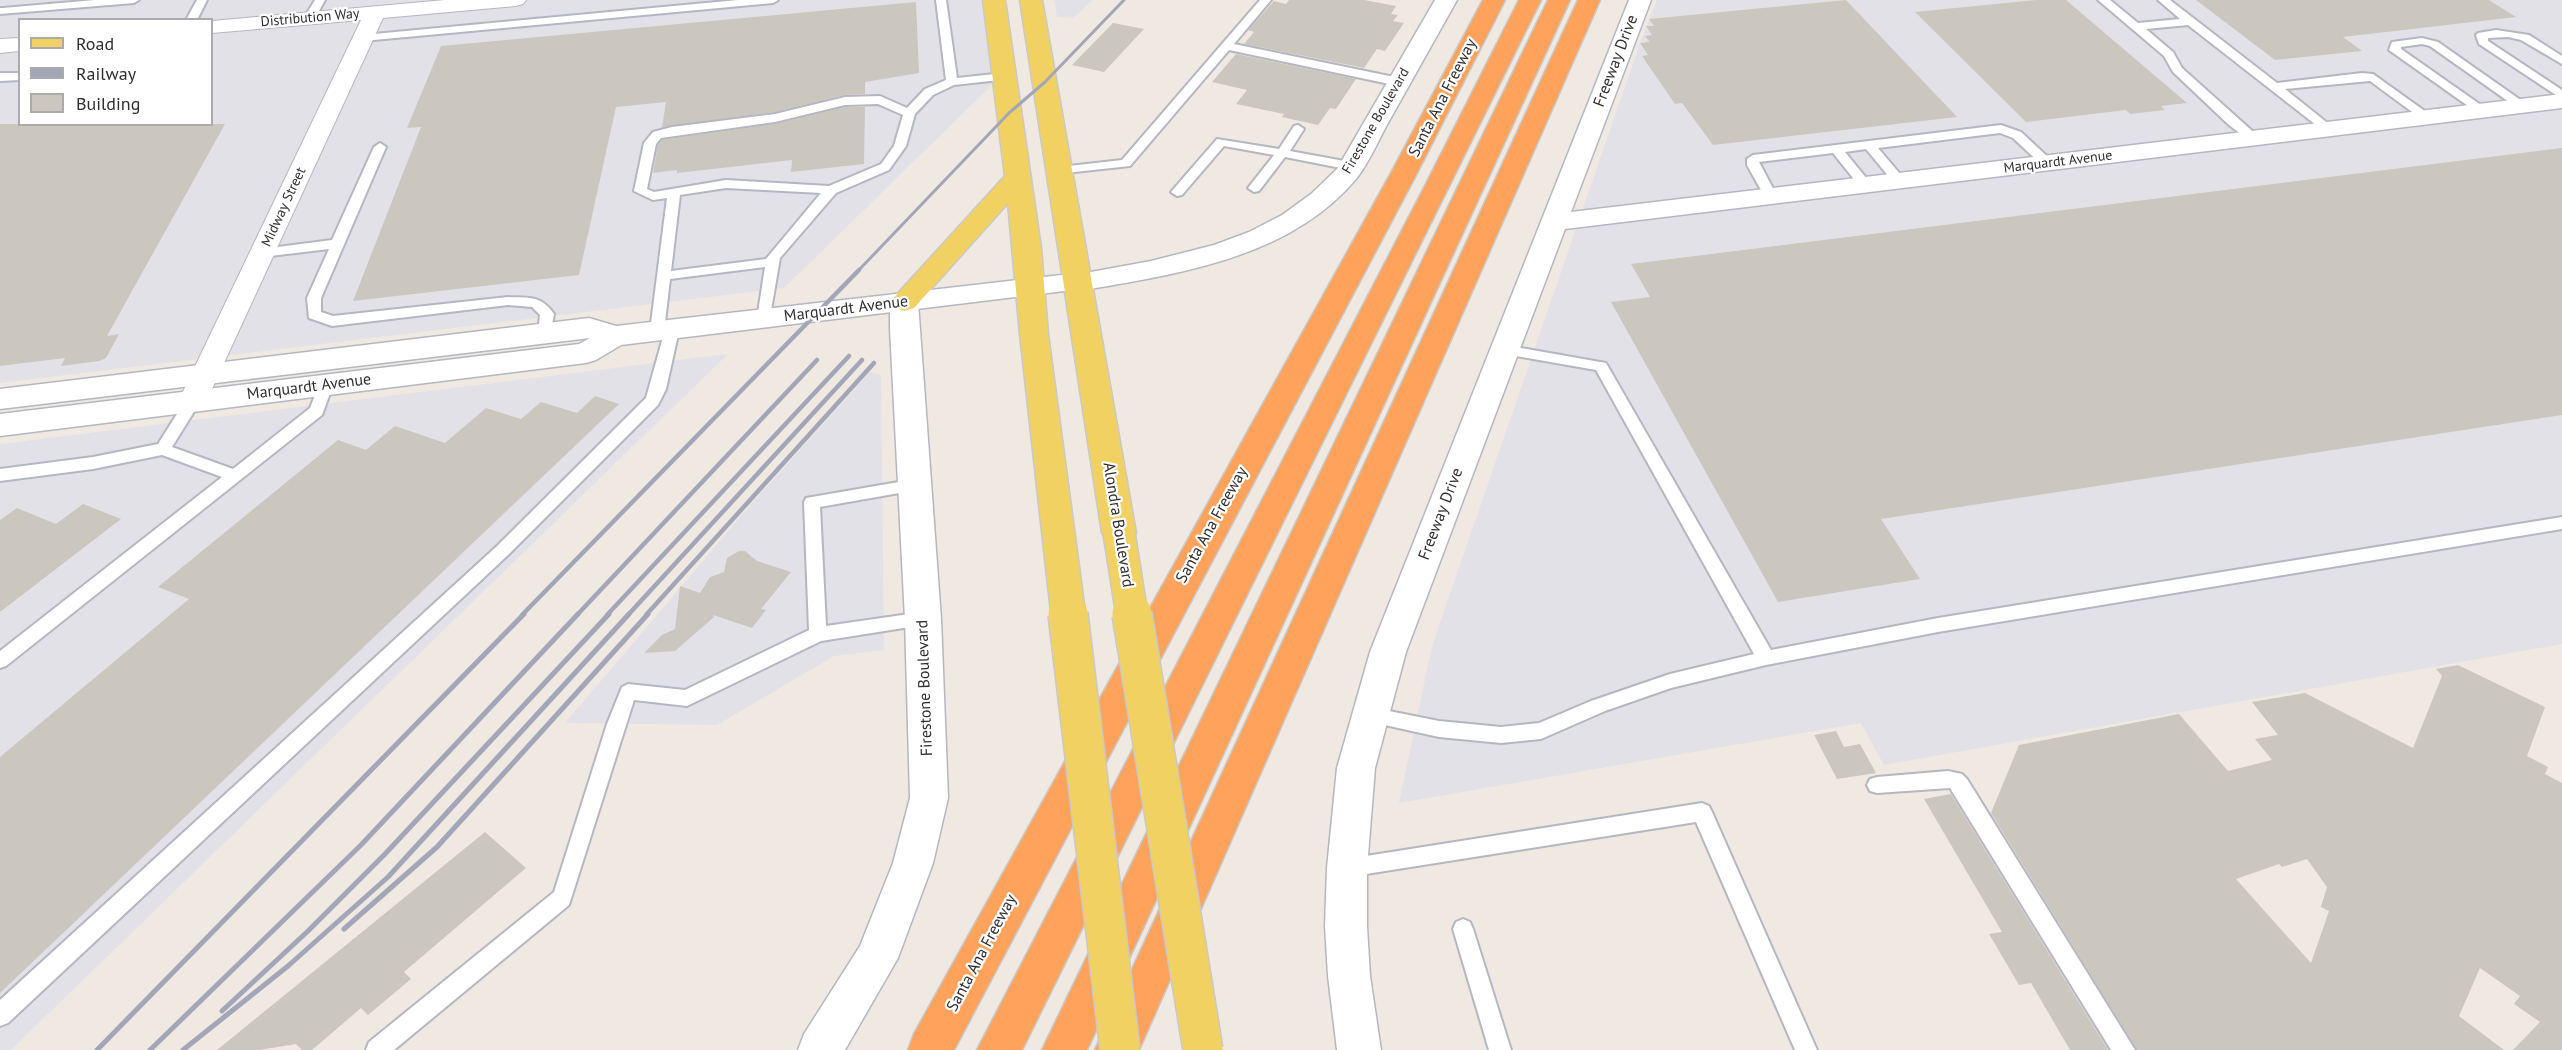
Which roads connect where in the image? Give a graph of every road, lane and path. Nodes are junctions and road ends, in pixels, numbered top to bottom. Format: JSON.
{"nodes":[{"id":1,"x":12,"y":0,"type":"edge"},
{"id":2,"x":134,"y":0,"type":"edge"},
{"id":3,"x":201,"y":0,"type":"edge"},
{"id":4,"x":505,"y":0,"type":"edge"},
{"id":5,"x":773,"y":0,"type":"edge"},
{"id":6,"x":941,"y":0,"type":"edge"},
{"id":7,"x":994,"y":0,"type":"edge"},
{"id":8,"x":1031,"y":0,"type":"edge"},
{"id":9,"x":1266,"y":0,"type":"edge"},
{"id":10,"x":1446,"y":0,"type":"edge"},
{"id":11,"x":1494,"y":0,"type":"edge"},
{"id":12,"x":1530,"y":0,"type":"edge"},
{"id":13,"x":1559,"y":0,"type":"edge"},
{"id":14,"x":1589,"y":0,"type":"edge"},
{"id":15,"x":1640,"y":0,"type":"edge"},
{"id":16,"x":2103,"y":0,"type":"edge"},
{"id":17,"x":2163,"y":0,"type":"edge"},
{"id":18,"x":315,"y":9,"type":"edge"},
{"id":19,"x":375,"y":12,"type":"junction"},
{"id":20,"x":1,"y":13,"type":"edge"},
{"id":21,"x":192,"y":18,"type":"edge"},
{"id":22,"x":2191,"y":21,"type":"junction"},
{"id":23,"x":213,"y":27,"type":"edge"},
{"id":24,"x":2136,"y":27,"type":"junction"},
{"id":25,"x":363,"y":38,"type":"junction"},
{"id":26,"x":18,"y":45,"type":"edge"},
{"id":27,"x":0,"y":46,"type":"edge"},
{"id":28,"x":1226,"y":46,"type":"junction"},
{"id":29,"x":2562,"y":61,"type":"edge"},
{"id":30,"x":18,"y":76,"type":"edge"},
{"id":31,"x":0,"y":77,"type":"edge"},
{"id":32,"x":1004,"y":77,"type":"junction"},
{"id":33,"x":952,"y":82,"type":"junction"},
{"id":34,"x":1399,"y":82,"type":"junction"},
{"id":35,"x":2275,"y":87,"type":"junction"},
{"id":36,"x":2562,"y":95,"type":"edge"},
{"id":37,"x":2562,"y":101,"type":"edge"},
{"id":38,"x":2523,"y":106,"type":"junction"},
{"id":39,"x":2482,"y":111,"type":"junction"},
{"id":40,"x":909,"y":113,"type":"junction"},
{"id":41,"x":2427,"y":117,"type":"junction"},
{"id":42,"x":1298,"y":129,"type":"dead end"},
{"id":43,"x":2329,"y":129,"type":"junction"},
{"id":44,"x":2254,"y":138,"type":"junction"},
{"id":45,"x":1869,"y":145,"type":"junction"},
{"id":46,"x":380,"y":147,"type":"dead end"},
{"id":47,"x":1836,"y":149,"type":"junction"},
{"id":48,"x":1282,"y":153,"type":"junction"},
{"id":49,"x":2047,"y":163,"type":"junction"},
{"id":50,"x":1351,"y":166,"type":"junction"},
{"id":51,"x":1060,"y":171,"type":"junction"},
{"id":52,"x":1017,"y":178,"type":"junction"},
{"id":53,"x":1900,"y":181,"type":"junction"},
{"id":54,"x":1866,"y":185,"type":"junction"},
{"id":55,"x":1254,"y":188,"type":"dead end"},
{"id":56,"x":831,"y":190,"type":"junction"},
{"id":57,"x":1177,"y":192,"type":"dead end"},
{"id":58,"x":674,"y":193,"type":"junction"},
{"id":59,"x":1771,"y":196,"type":"junction"},
{"id":60,"x":1553,"y":222,"type":"junction"},
{"id":61,"x":337,"y":244,"type":"junction"},
{"id":62,"x":262,"y":253,"type":"junction"},
{"id":63,"x":773,"y":262,"type":"junction"},
{"id":64,"x":664,"y":276,"type":"junction"},
{"id":65,"x":1079,"y":282,"type":"junction"},
{"id":66,"x":1030,"y":288,"type":"junction"},
{"id":67,"x":904,"y":302,"type":"junction"},
{"id":68,"x":764,"y":319,"type":"junction"},
{"id":69,"x":664,"y":331,"type":"junction"},
{"id":70,"x":545,"y":332,"type":"junction"},
{"id":71,"x":614,"y":336,"type":"junction"},
{"id":72,"x":1504,"y":350,"type":"junction"},
{"id":73,"x":205,"y":374,"type":"junction"},
{"id":74,"x":326,"y":385,"type":"junction"},
{"id":75,"x":0,"y":399,"type":"edge"},
{"id":76,"x":192,"y":402,"type":"junction"},
{"id":77,"x":0,"y":425,"type":"edge"},
{"id":78,"x":163,"y":449,"type":"junction"},
{"id":79,"x":0,"y":475,"type":"edge"},
{"id":80,"x":235,"y":476,"type":"junction"},
{"id":81,"x":916,"y":485,"type":"junction"},
{"id":82,"x":2562,"y":523,"type":"edge"},
{"id":83,"x":923,"y":619,"type":"junction"},
{"id":84,"x":818,"y":634,"type":"junction"},
{"id":85,"x":1766,"y":658,"type":"junction"},
{"id":86,"x":0,"y":661,"type":"edge"},
{"id":87,"x":1369,"y":715,"type":"junction"},
{"id":88,"x":1877,"y":785,"type":"dead end"},
{"id":89,"x":1347,"y":868,"type":"junction"},
{"id":90,"x":1463,"y":929,"type":"dead end"},
{"id":91,"x":0,"y":1015,"type":"edge"},
{"id":92,"x":378,"y":1050,"type":"edge"},
{"id":93,"x":820,"y":1050,"type":"edge"},
{"id":94,"x":930,"y":1050,"type":"edge"},
{"id":95,"x":999,"y":1050,"type":"edge"},
{"id":96,"x":1065,"y":1050,"type":"edge"},
{"id":97,"x":1118,"y":1050,"type":"edge"},
{"id":98,"x":1203,"y":1050,"type":"edge"},
{"id":99,"x":1359,"y":1050,"type":"edge"},
{"id":100,"x":1500,"y":1050,"type":"edge"},
{"id":101,"x":1806,"y":1050,"type":"edge"},
{"id":102,"x":2124,"y":1050,"type":"edge"}],
"edges":[{"from":1,"to":20,"type":"lane"},
{"from":2,"to":20,"type":"lane"},
{"from":3,"to":21,"type":"lane"},
{"from":4,"to":19,"type":"street","name":"Distribution Way"},
{"from":5,"to":25,"type":"lane"},
{"from":6,"to":33,"type":"lane"},
{"from":7,"to":32,"type":"main road"},
{"from":8,"to":51,"type":"main road","name":"Alondra Boulevard"},
{"from":9,"to":28,"type":"lane"},
{"from":10,"to":34,"type":"street","name":"Firestone Boulevard"},
{"from":11,"to":94,"type":"highway","name":"Santa Ana Freeway"},
{"from":12,"to":95,"type":"highway"},
{"from":13,"to":96,"type":"highway"},
{"from":14,"to":97,"type":"highway"},
{"from":15,"to":60,"type":"street","name":"Freeway Drive"},
{"from":16,"to":24,"type":"lane"},
{"from":17,"to":22,"type":"lane"},
{"from":18,"to":19,"type":"street","name":"Distribution Way"},
{"from":18,"to":23,"type":"street","name":"Distribution Way"},
{"from":19,"to":25,"type":"street","name":"Midway Street"},
{"from":22,"to":24,"type":"lane"},
{"from":22,"to":35,"type":"lane"},
{"from":24,"to":44,"type":"lane"},
{"from":25,"to":62,"type":"street","name":"Midway Street"},
{"from":26,"to":27,"type":"street"},
{"from":28,"to":34,"type":"lane"},
{"from":28,"to":51,"type":"lane"},
{"from":29,"to":36,"type":"lane"},
{"from":30,"to":31,"type":"lane"},
{"from":32,"to":33,"type":"lane"},
{"from":32,"to":52,"type":"main road"},
{"from":33,"to":40,"type":"lane"},
{"from":34,"to":50,"type":"street","name":"Firestone Boulevard"},
{"from":35,"to":41,"type":"lane"},
{"from":35,"to":43,"type":"lane"},
{"from":37,"to":38,"type":"street","name":"Marquardt Avenue"},
{"from":38,"to":39,"type":"street","name":"Marquardt Avenue"},
{"from":38,"to":39,"type":"lane"},
{"from":39,"to":41,"type":"street","name":"Marquardt Avenue"},
{"from":40,"to":56,"type":"lane"},
{"from":40,"to":58,"type":"lane"},
{"from":41,"to":43,"type":"street","name":"Marquardt Avenue"},
{"from":42,"to":48,"type":"lane"},
{"from":43,"to":44,"type":"street","name":"Marquardt Avenue"},
{"from":44,"to":49,"type":"street","name":"Marquardt Avenue"},
{"from":45,"to":47,"type":"lane"},
{"from":45,"to":49,"type":"lane"},
{"from":45,"to":53,"type":"lane"},
{"from":46,"to":61,"type":"lane"},
{"from":47,"to":54,"type":"lane"},
{"from":47,"to":59,"type":"lane"},
{"from":48,"to":50,"type":"lane"},
{"from":48,"to":55,"type":"lane"},
{"from":48,"to":57,"type":"lane"},
{"from":49,"to":53,"type":"street","name":"Marquardt Avenue"},
{"from":50,"to":65,"type":"street","name":"Firestone Boulevard"},
{"from":51,"to":65,"type":"main road","name":"Alondra Boulevard"},
{"from":52,"to":66,"type":"main road"},
{"from":52,"to":67,"type":"main road"},
{"from":53,"to":54,"type":"street","name":"Marquardt Avenue"},
{"from":54,"to":59,"type":"street","name":"Marquardt Avenue"},
{"from":56,"to":58,"type":"lane"},
{"from":56,"to":63,"type":"lane"},
{"from":58,"to":64,"type":"lane"},
{"from":59,"to":60,"type":"street","name":"Marquardt Avenue"},
{"from":60,"to":72,"type":"street","name":"Freeway Drive"},
{"from":61,"to":62,"type":"lane"},
{"from":61,"to":70,"type":"lane"},
{"from":62,"to":73,"type":"street","name":"Midway Street"},
{"from":63,"to":64,"type":"lane"},
{"from":63,"to":68,"type":"lane"},
{"from":64,"to":69,"type":"lane"},
{"from":65,"to":66,"type":"street","name":"Marquardt Avenue"},
{"from":65,"to":98,"type":"main road","name":"Alondra Boulevard","bridge":true},
{"from":66,"to":67,"type":"street","name":"Marquardt Avenue"},
{"from":66,"to":97,"type":"main road","bridge":true},
{"from":67,"to":68,"type":"street","name":"Marquardt Avenue"},
{"from":67,"to":81,"type":"street","name":"Firestone Boulevard"},
{"from":68,"to":69,"type":"street","name":"Marquardt Avenue"},
{"from":69,"to":71,"type":"street","name":"Marquardt Avenue"},
{"from":69,"to":91,"type":"lane"},
{"from":70,"to":71,"type":"street","name":"Marquardt Avenue"},
{"from":70,"to":73,"type":"street","name":"Marquardt Avenue"},
{"from":71,"to":74,"type":"street","name":"Marquardt Avenue"},
{"from":72,"to":85,"type":"lane"},
{"from":72,"to":87,"type":"street","name":"Freeway Drive"},
{"from":73,"to":75,"type":"street","name":"Marquardt Avenue"},
{"from":73,"to":76,"type":"street","name":"Midway Street"},
{"from":74,"to":76,"type":"street","name":"Marquardt Avenue"},
{"from":74,"to":80,"type":"lane"},
{"from":76,"to":77,"type":"street","name":"Marquardt Avenue"},
{"from":76,"to":78,"type":"lane"},
{"from":78,"to":79,"type":"lane"},
{"from":78,"to":80,"type":"lane"},
{"from":80,"to":86,"type":"lane"},
{"from":81,"to":83,"type":"street","name":"Firestone Boulevard"},
{"from":81,"to":84,"type":"lane"},
{"from":82,"to":85,"type":"lane"},
{"from":83,"to":84,"type":"lane"},
{"from":83,"to":93,"type":"street","name":"Firestone Boulevard"},
{"from":84,"to":92,"type":"lane"},
{"from":85,"to":87,"type":"lane"},
{"from":87,"to":89,"type":"street","name":"Freeway Drive"},
{"from":88,"to":102,"type":"lane"},
{"from":89,"to":99,"type":"street","name":"Freeway Drive"},
{"from":89,"to":101,"type":"lane"},
{"from":90,"to":100,"type":"lane"}]}
